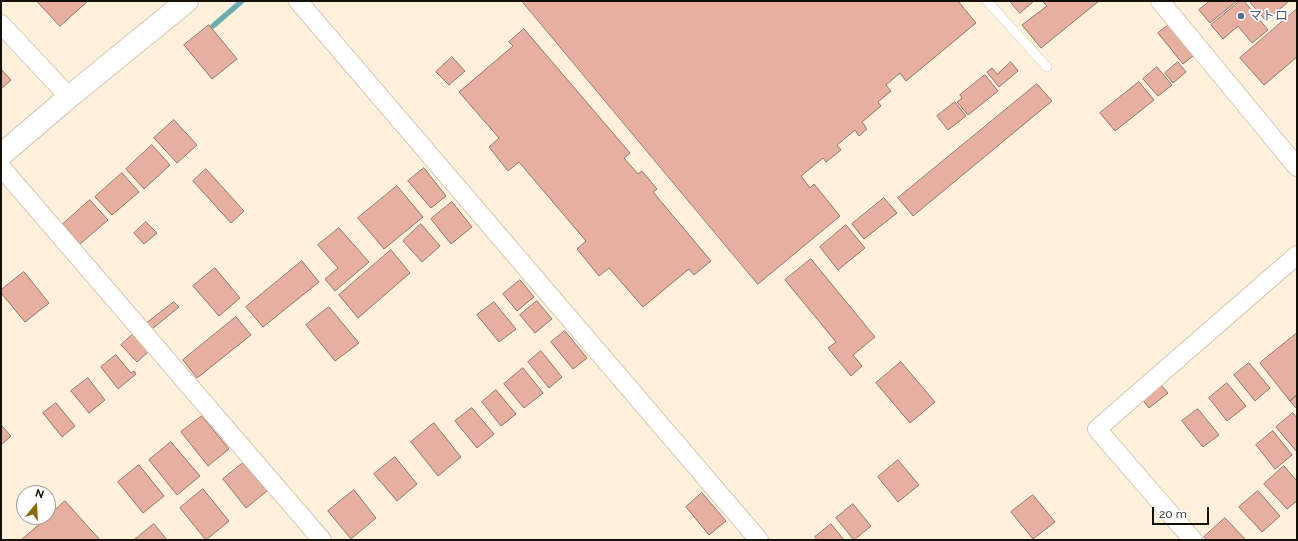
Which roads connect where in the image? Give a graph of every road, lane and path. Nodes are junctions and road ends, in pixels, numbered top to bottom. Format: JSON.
{"nodes":[{"id":1,"x":187,"y":1,"type":"edge"},
{"id":2,"x":298,"y":1,"type":"edge"},
{"id":3,"x":987,"y":1,"type":"edge"},
{"id":4,"x":1160,"y":1,"type":"edge"},
{"id":5,"x":1,"y":24,"type":"edge"},
{"id":6,"x":1047,"y":67,"type":"dead end"},
{"id":7,"x":69,"y":97,"type":"junction"},
{"id":8,"x":1,"y":155,"type":"edge"},
{"id":9,"x":1,"y":167,"type":"edge"},
{"id":10,"x":1297,"y":167,"type":"edge"},
{"id":11,"x":1297,"y":255,"type":"edge"},
{"id":12,"x":322,"y":540,"type":"edge"},
{"id":13,"x":759,"y":540,"type":"edge"},
{"id":14,"x":1194,"y":540,"type":"edge"}],
"edges":[{"from":1,"to":7,"type":"street"},
{"from":2,"to":13,"type":"street"},
{"from":3,"to":6,"type":"lane"},
{"from":4,"to":10,"type":"street"},
{"from":5,"to":7,"type":"street"},
{"from":7,"to":8,"type":"street"},
{"from":9,"to":12,"type":"street"},
{"from":11,"to":14,"type":"street"}]}
